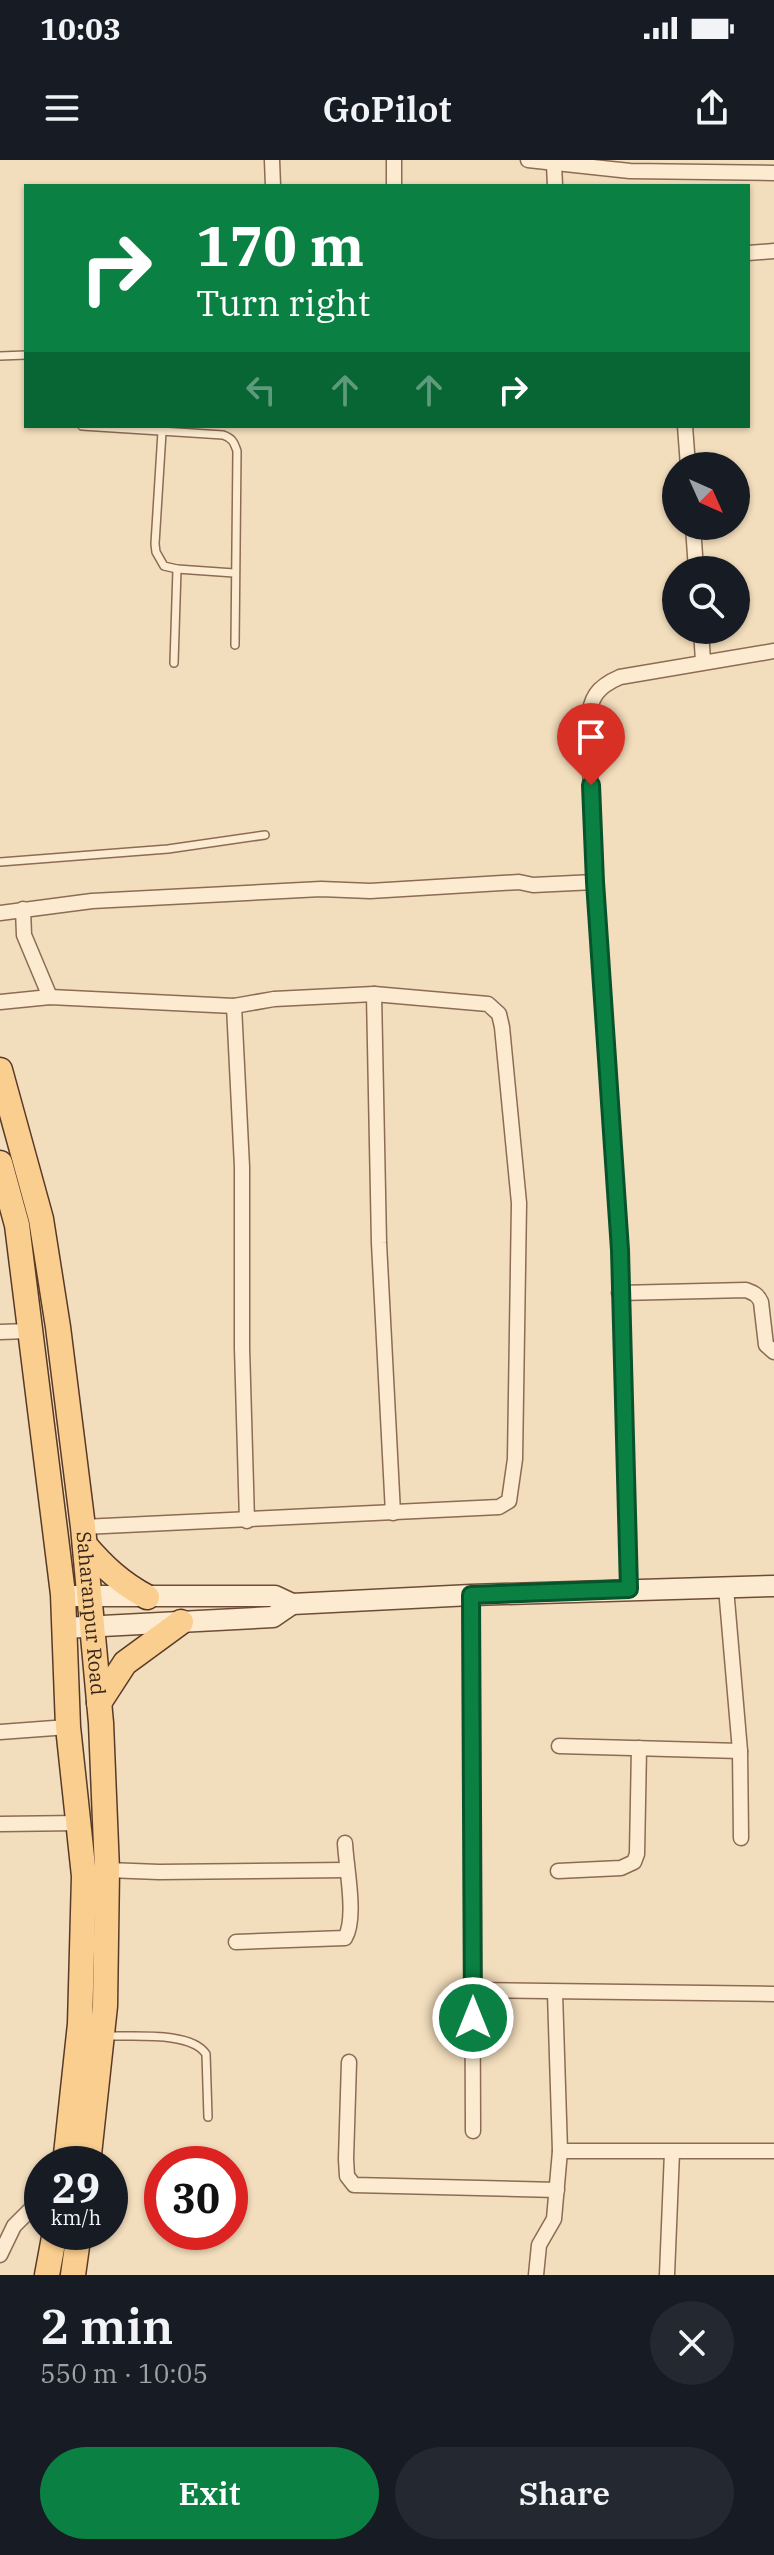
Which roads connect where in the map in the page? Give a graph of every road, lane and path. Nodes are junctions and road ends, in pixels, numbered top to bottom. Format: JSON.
{"nodes":[{"id":1,"x":272,"y":160,"type":"edge"},
{"id":2,"x":394,"y":160,"type":"edge"},
{"id":3,"x":528,"y":160,"type":"edge"},
{"id":4,"x":554,"y":164,"type":"junction"},
{"id":5,"x":774,"y":173,"type":"edge"},
{"id":6,"x":630,"y":178,"type":"edge"},
{"id":7,"x":273,"y":184,"type":"edge"},
{"id":8,"x":394,"y":184,"type":"edge"},
{"id":9,"x":555,"y":184,"type":"edge"},
{"id":10,"x":774,"y":251,"type":"edge"},
{"id":11,"x":750,"y":253,"type":"edge"},
{"id":12,"x":24,"y":355,"type":"edge"},
{"id":13,"x":0,"y":356,"type":"edge"},
{"id":14,"x":109,"y":428,"type":"edge"},
{"id":15,"x":685,"y":428,"type":"edge"},
{"id":16,"x":162,"y":432,"type":"junction"},
{"id":17,"x":687,"y":452,"type":"edge"},
{"id":18,"x":177,"y":569,"type":"junction"},
{"id":19,"x":234,"y":573,"type":"junction"},
{"id":20,"x":702,"y":644,"type":"edge"},
{"id":21,"x":235,"y":645,"type":"dead end"},
{"id":22,"x":774,"y":651,"type":"edge"},
{"id":23,"x":703,"y":661,"type":"junction"},
{"id":24,"x":174,"y":663,"type":"dead end"},
{"id":25,"x":265,"y":835,"type":"dead end"},
{"id":26,"x":0,"y":862,"type":"edge"},
{"id":27,"x":595,"y":882,"type":"junction"},
{"id":28,"x":23,"y":909,"type":"junction"},
{"id":29,"x":0,"y":913,"type":"edge"},
{"id":30,"x":374,"y":994,"type":"junction"},
{"id":31,"x":50,"y":997,"type":"junction"},
{"id":32,"x":0,"y":1002,"type":"edge"},
{"id":33,"x":234,"y":1006,"type":"junction"},
{"id":34,"x":0,"y":1070,"type":"edge"},
{"id":35,"x":0,"y":1163,"type":"edge"},
{"id":36,"x":41,"y":1219,"type":"junction"},
{"id":37,"x":17,"y":1225,"type":"junction"},
{"id":38,"x":619,"y":1293,"type":"junction"},
{"id":39,"x":29,"y":1331,"type":"junction"},
{"id":40,"x":0,"y":1332,"type":"edge"},
{"id":41,"x":774,"y":1352,"type":"edge"},
{"id":42,"x":393,"y":1513,"type":"junction"},
{"id":43,"x":247,"y":1521,"type":"junction"},
{"id":44,"x":84,"y":1536,"type":"junction"},
{"id":45,"x":774,"y":1586,"type":"edge"},
{"id":46,"x":726,"y":1588,"type":"junction"},
{"id":47,"x":629,"y":1589,"type":"junction"},
{"id":48,"x":63,"y":1594,"type":"junction"},
{"id":49,"x":471,"y":1595,"type":"junction"},
{"id":50,"x":88,"y":1597,"type":"junction"},
{"id":51,"x":147,"y":1597,"type":"junction"},
{"id":52,"x":292,"y":1604,"type":"junction"},
{"id":53,"x":181,"y":1622,"type":"junction"},
{"id":54,"x":64,"y":1628,"type":"junction"},
{"id":55,"x":91,"y":1628,"type":"junction"},
{"id":56,"x":99,"y":1703,"type":"junction"},
{"id":57,"x":68,"y":1727,"type":"junction"},
{"id":58,"x":0,"y":1732,"type":"edge"},
{"id":59,"x":559,"y":1746,"type":"dead end"},
{"id":60,"x":639,"y":1748,"type":"junction"},
{"id":61,"x":740,"y":1751,"type":"junction"},
{"id":62,"x":80,"y":1823,"type":"junction"},
{"id":63,"x":0,"y":1824,"type":"edge"},
{"id":64,"x":741,"y":1838,"type":"dead end"},
{"id":65,"x":345,"y":1843,"type":"dead end"},
{"id":66,"x":107,"y":1870,"type":"junction"},
{"id":67,"x":347,"y":1870,"type":"junction"},
{"id":68,"x":558,"y":1871,"type":"dead end"},
{"id":69,"x":236,"y":1942,"type":"dead end"},
{"id":70,"x":473,"y":1990,"type":"junction"},
{"id":71,"x":555,"y":1993,"type":"junction"},
{"id":72,"x":774,"y":1994,"type":"edge"},
{"id":73,"x":101,"y":2035,"type":"junction"},
{"id":74,"x":349,"y":2062,"type":"dead end"},
{"id":75,"x":208,"y":2117,"type":"dead end"},
{"id":76,"x":473,"y":2131,"type":"dead end"},
{"id":77,"x":67,"y":2146,"type":"edge"},
{"id":78,"x":90,"y":2146,"type":"edge"},
{"id":79,"x":560,"y":2151,"type":"junction"},
{"id":80,"x":774,"y":2151,"type":"edge"},
{"id":81,"x":672,"y":2152,"type":"junction"},
{"id":82,"x":557,"y":2190,"type":"junction"},
{"id":83,"x":24,"y":2213,"type":"edge"},
{"id":84,"x":2,"y":2244,"type":"edge"},
{"id":85,"x":52,"y":2250,"type":"edge"},
{"id":86,"x":76,"y":2250,"type":"edge"},
{"id":87,"x":47,"y":2275,"type":"edge"},
{"id":88,"x":73,"y":2275,"type":"edge"},
{"id":89,"x":536,"y":2275,"type":"edge"},
{"id":90,"x":667,"y":2275,"type":"edge"}],
"edges":[{"from":1,"to":7,"type":"street"},
{"from":2,"to":8,"type":"street"},
{"from":3,"to":4,"type":"street"},
{"from":4,"to":6,"type":"street"},
{"from":4,"to":9,"type":"street"},
{"from":5,"to":6,"type":"street"},
{"from":10,"to":11,"type":"street"},
{"from":12,"to":13,"type":"lane"},
{"from":14,"to":16,"type":"lane"},
{"from":15,"to":17,"type":"street"},
{"from":16,"to":18,"type":"lane"},
{"from":16,"to":19,"type":"lane"},
{"from":18,"to":19,"type":"lane"},
{"from":18,"to":24,"type":"lane"},
{"from":19,"to":21,"type":"lane"},
{"from":20,"to":23,"type":"street"},
{"from":22,"to":23,"type":"street"},
{"from":23,"to":27,"type":"street"},
{"from":25,"to":26,"type":"lane"},
{"from":27,"to":28,"type":"street"},
{"from":27,"to":38,"type":"street"},
{"from":28,"to":29,"type":"street"},
{"from":28,"to":31,"type":"street"},
{"from":30,"to":33,"type":"street"},
{"from":30,"to":42,"type":"street"},
{"from":30,"to":42,"type":"street"},
{"from":31,"to":32,"type":"street"},
{"from":31,"to":33,"type":"street"},
{"from":33,"to":43,"type":"street"},
{"from":34,"to":36,"type":"main road","name":"Saharanpur Road"},
{"from":35,"to":37,"type":"main road","name":"Saharanpur Road"},
{"from":36,"to":37,"type":"main road"},
{"from":36,"to":44,"type":"main road","name":"Saharanpur Road"},
{"from":37,"to":39,"type":"main road","name":"Saharanpur Road"},
{"from":38,"to":41,"type":"street"},
{"from":38,"to":47,"type":"street"},
{"from":39,"to":40,"type":"street"},
{"from":39,"to":48,"type":"main road","name":"Saharanpur Road"},
{"from":42,"to":43,"type":"street"},
{"from":43,"to":44,"type":"street"},
{"from":44,"to":50,"type":"main road","name":"Saharanpur Road"},
{"from":44,"to":51,"type":"main road"},
{"from":45,"to":46,"type":"street"},
{"from":46,"to":47,"type":"street"},
{"from":46,"to":61,"type":"street"},
{"from":47,"to":49,"type":"street"},
{"from":48,"to":50,"type":"street"},
{"from":48,"to":54,"type":"main road","name":"Saharanpur Road"},
{"from":49,"to":52,"type":"street"},
{"from":49,"to":70,"type":"street"},
{"from":50,"to":51,"type":"street"},
{"from":50,"to":55,"type":"main road","name":"Saharanpur Road"},
{"from":51,"to":52,"type":"street"},
{"from":52,"to":53,"type":"street"},
{"from":53,"to":55,"type":"street"},
{"from":53,"to":56,"type":"main road"},
{"from":54,"to":55,"type":"street"},
{"from":54,"to":57,"type":"main road","name":"Saharanpur Road"},
{"from":55,"to":56,"type":"main road","name":"Saharanpur Road"},
{"from":56,"to":66,"type":"main road","name":"Saharanpur Road"},
{"from":57,"to":58,"type":"street"},
{"from":57,"to":62,"type":"main road","name":"Saharanpur Road"},
{"from":59,"to":60,"type":"street"},
{"from":60,"to":61,"type":"street"},
{"from":60,"to":68,"type":"street"},
{"from":61,"to":64,"type":"street"},
{"from":62,"to":63,"type":"street"},
{"from":62,"to":77,"type":"main road","name":"Saharanpur Road"},
{"from":65,"to":67,"type":"street"},
{"from":66,"to":67,"type":"street"},
{"from":66,"to":73,"type":"main road","name":"Saharanpur Road"},
{"from":67,"to":69,"type":"street"},
{"from":70,"to":71,"type":"street"},
{"from":70,"to":76,"type":"street"},
{"from":71,"to":72,"type":"street"},
{"from":71,"to":79,"type":"street"},
{"from":73,"to":75,"type":"lane"},
{"from":73,"to":78,"type":"main road","name":"Saharanpur Road"},
{"from":74,"to":82,"type":"street"},
{"from":79,"to":81,"type":"street"},
{"from":79,"to":82,"type":"street"},
{"from":80,"to":81,"type":"street"},
{"from":81,"to":90,"type":"street"},
{"from":82,"to":89,"type":"street"},
{"from":83,"to":84,"type":"street"},
{"from":85,"to":87,"type":"main road"},
{"from":86,"to":88,"type":"main road"}]}
